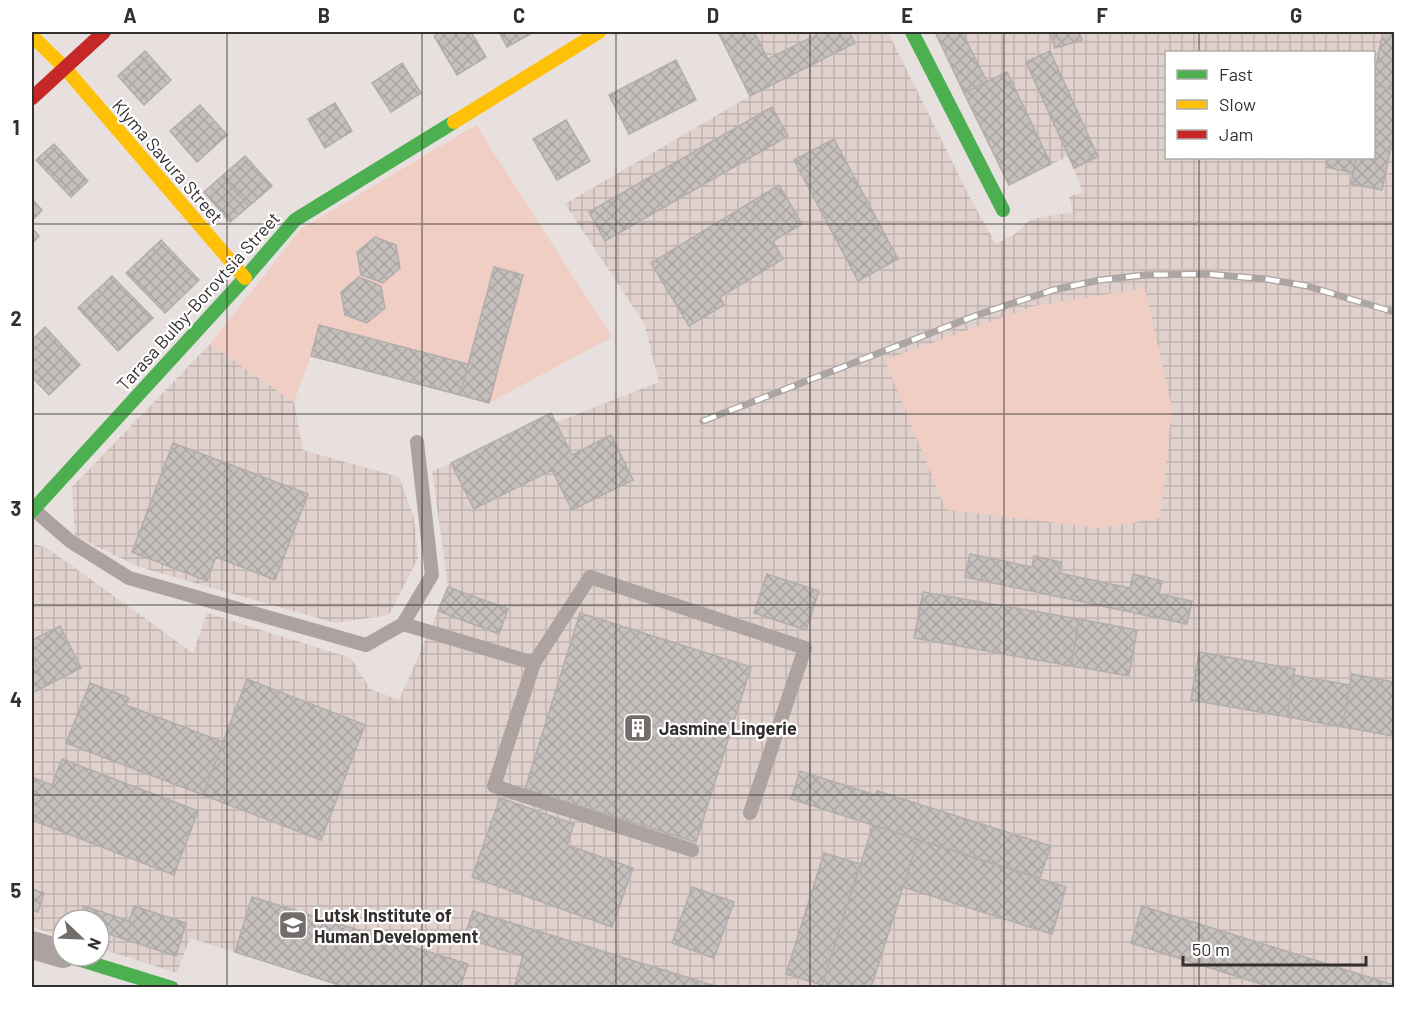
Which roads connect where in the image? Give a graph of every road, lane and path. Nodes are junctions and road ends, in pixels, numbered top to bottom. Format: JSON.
{"nodes":[{"id":1,"x":104,"y":32,"type":"edge"},
{"id":2,"x":599,"y":32,"type":"edge"},
{"id":3,"x":912,"y":32,"type":"edge"},
{"id":4,"x":32,"y":36,"type":"edge"},
{"id":5,"x":64,"y":67,"type":"junction"},
{"id":6,"x":32,"y":98,"type":"edge"},
{"id":7,"x":1003,"y":210,"type":"dead end"},
{"id":8,"x":245,"y":278,"type":"junction"},
{"id":9,"x":417,"y":442,"type":"dead end"},
{"id":10,"x":32,"y":510,"type":"edge"},
{"id":11,"x":404,"y":624,"type":"junction"},
{"id":12,"x":534,"y":663,"type":"junction"},
{"id":13,"x":750,"y":813,"type":"dead end"},
{"id":14,"x":692,"y":850,"type":"dead end"},
{"id":15,"x":32,"y":945,"type":"edge"},
{"id":16,"x":51,"y":951,"type":"edge"},
{"id":17,"x":108,"y":968,"type":"edge"},
{"id":18,"x":172,"y":987,"type":"edge"}],
"edges":[{"from":1,"to":5,"type":"street"},
{"from":2,"to":8,"type":"street","name":"Tarasa Bulby-Borovtsia Street"},
{"from":3,"to":7,"type":"street"},
{"from":4,"to":5,"type":"street","name":"Klyma Savura Street"},
{"from":5,"to":6,"type":"street"},
{"from":5,"to":8,"type":"street","name":"Klyma Savura Street"},
{"from":8,"to":10,"type":"street","name":"Tarasa Bulby-Borovtsia Street"},
{"from":9,"to":11,"type":"lane"},
{"from":10,"to":11,"type":"lane"},
{"from":11,"to":12,"type":"lane"},
{"from":12,"to":13,"type":"lane"},
{"from":12,"to":14,"type":"lane"},
{"from":15,"to":16,"type":"street"},
{"from":17,"to":18,"type":"street"}]}
